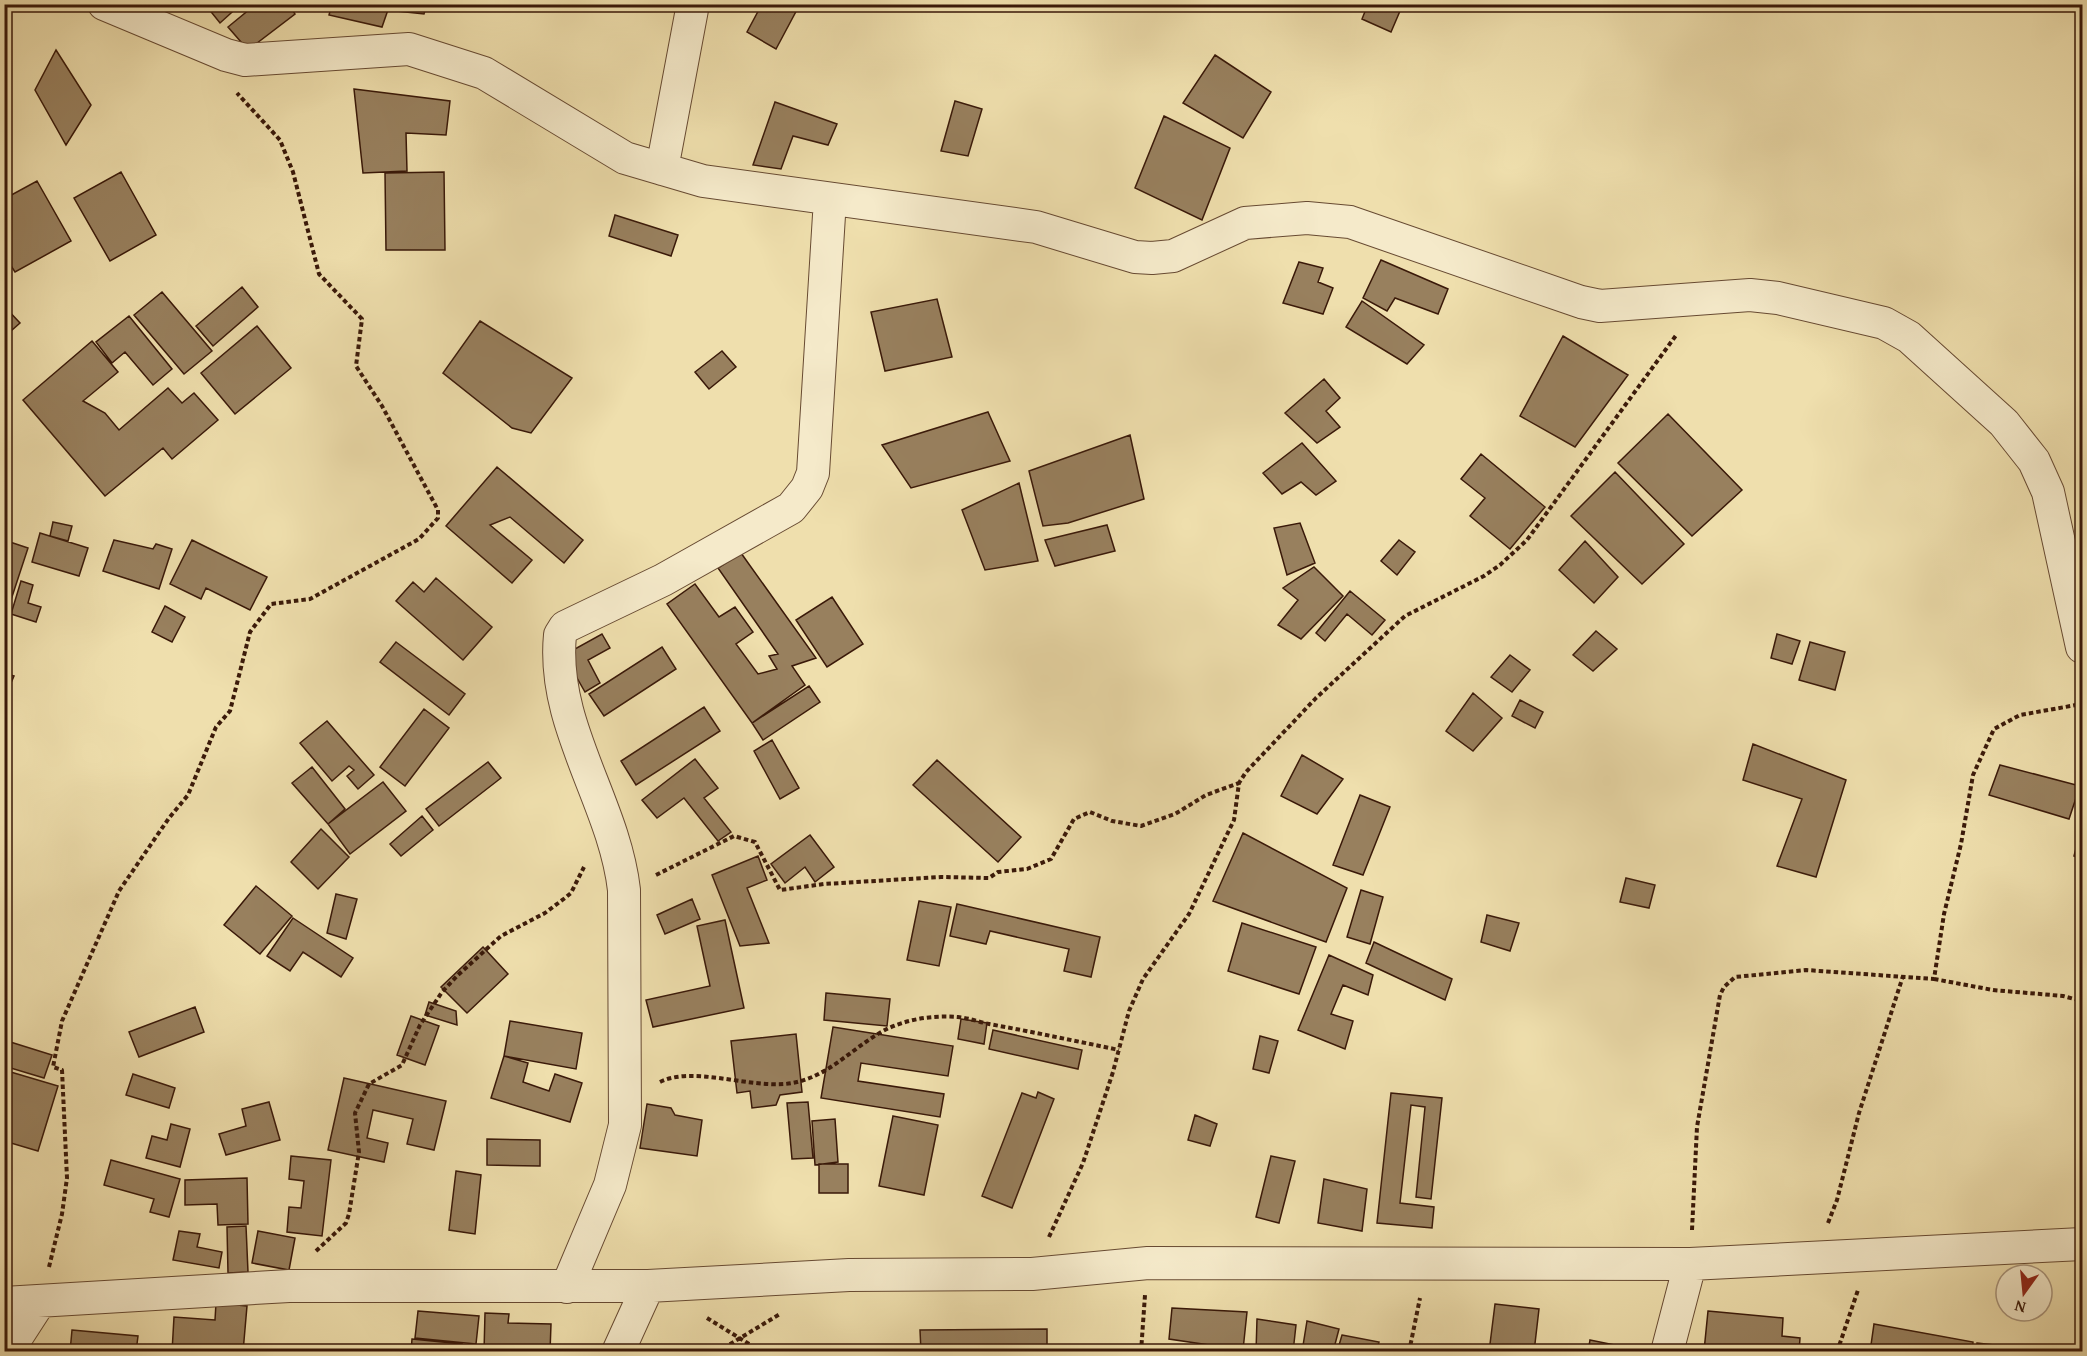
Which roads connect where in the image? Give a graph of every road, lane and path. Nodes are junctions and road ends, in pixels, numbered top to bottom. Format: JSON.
{"nodes":[{"id":1,"x":104,"y":4,"type":"edge"},
{"id":2,"x":693,"y":4,"type":"edge"},
{"id":3,"x":234,"y":89,"type":"dead end"},
{"id":4,"x":662,"y":169,"type":"junction"},
{"id":5,"x":830,"y":199,"type":"junction"},
{"id":6,"x":1703,"y":300,"type":"junction"},
{"id":7,"x":2082,"y":647,"type":"edge"},
{"id":8,"x":2082,"y":704,"type":"edge"},
{"id":9,"x":1239,"y":783,"type":"junction"},
{"id":10,"x":607,"y":821,"type":"junction"},
{"id":11,"x":624,"y":890,"type":"junction"},
{"id":12,"x":1903,"y":976,"type":"junction"},
{"id":13,"x":1934,"y":979,"type":"junction"},
{"id":14,"x":2082,"y":1002,"type":"edge"},
{"id":15,"x":1119,"y":1050,"type":"junction"},
{"id":16,"x":625,"y":1125,"type":"junction"},
{"id":17,"x":2082,"y":1244,"type":"edge"},
{"id":18,"x":1868,"y":1256,"type":"junction"},
{"id":19,"x":1814,"y":1257,"type":"junction"},
{"id":20,"x":1426,"y":1262,"type":"junction"},
{"id":21,"x":1148,"y":1263,"type":"junction"},
{"id":22,"x":1690,"y":1264,"type":"junction"},
{"id":23,"x":1032,"y":1274,"type":"junction"},
{"id":24,"x":289,"y":1286,"type":"junction"},
{"id":25,"x":648,"y":1286,"type":"junction"},
{"id":26,"x":567,"y":1287,"type":"junction"},
{"id":27,"x":40,"y":1300,"type":"junction"},
{"id":28,"x":4,"y":1304,"type":"edge"},
{"id":29,"x":703,"y":1316,"type":"dead end"},
{"id":30,"x":739,"y":1336,"type":"junction"},
{"id":31,"x":7,"y":1352,"type":"edge"},
{"id":32,"x":618,"y":1352,"type":"edge"},
{"id":33,"x":717,"y":1352,"type":"edge"},
{"id":34,"x":762,"y":1352,"type":"edge"},
{"id":35,"x":1141,"y":1352,"type":"edge"},
{"id":36,"x":1409,"y":1352,"type":"edge"},
{"id":37,"x":1667,"y":1352,"type":"edge"},
{"id":38,"x":1837,"y":1352,"type":"edge"}],
"edges":[{"from":1,"to":4,"type":"street"},
{"from":2,"to":4,"type":"street"},
{"from":3,"to":27,"type":"path"},
{"from":4,"to":5,"type":"street"},
{"from":5,"to":6,"type":"street"},
{"from":5,"to":10,"type":"street"},
{"from":6,"to":7,"type":"street"},
{"from":6,"to":9,"type":"path"},
{"from":8,"to":13,"type":"path"},
{"from":9,"to":11,"type":"path"},
{"from":9,"to":15,"type":"path"},
{"from":10,"to":11,"type":"street"},
{"from":10,"to":24,"type":"path"},
{"from":11,"to":16,"type":"street"},
{"from":12,"to":13,"type":"path"},
{"from":12,"to":19,"type":"path"},
{"from":12,"to":22,"type":"path"},
{"from":13,"to":14,"type":"path"},
{"from":15,"to":16,"type":"path"},
{"from":15,"to":23,"type":"path"},
{"from":16,"to":26,"type":"street"},
{"from":17,"to":18,"type":"street"},
{"from":18,"to":19,"type":"street"},
{"from":18,"to":38,"type":"path"},
{"from":19,"to":22,"type":"street"},
{"from":20,"to":21,"type":"street"},
{"from":20,"to":22,"type":"street"},
{"from":20,"to":36,"type":"path"},
{"from":21,"to":23,"type":"street"},
{"from":21,"to":35,"type":"path"},
{"from":22,"to":37,"type":"street"},
{"from":23,"to":25,"type":"street"},
{"from":24,"to":26,"type":"street"},
{"from":24,"to":27,"type":"street"},
{"from":25,"to":26,"type":"street"},
{"from":25,"to":32,"type":"street"},
{"from":27,"to":28,"type":"street"},
{"from":27,"to":31,"type":"street"},
{"from":29,"to":30,"type":"path"},
{"from":30,"to":33,"type":"path"},
{"from":30,"to":34,"type":"path"}]}
